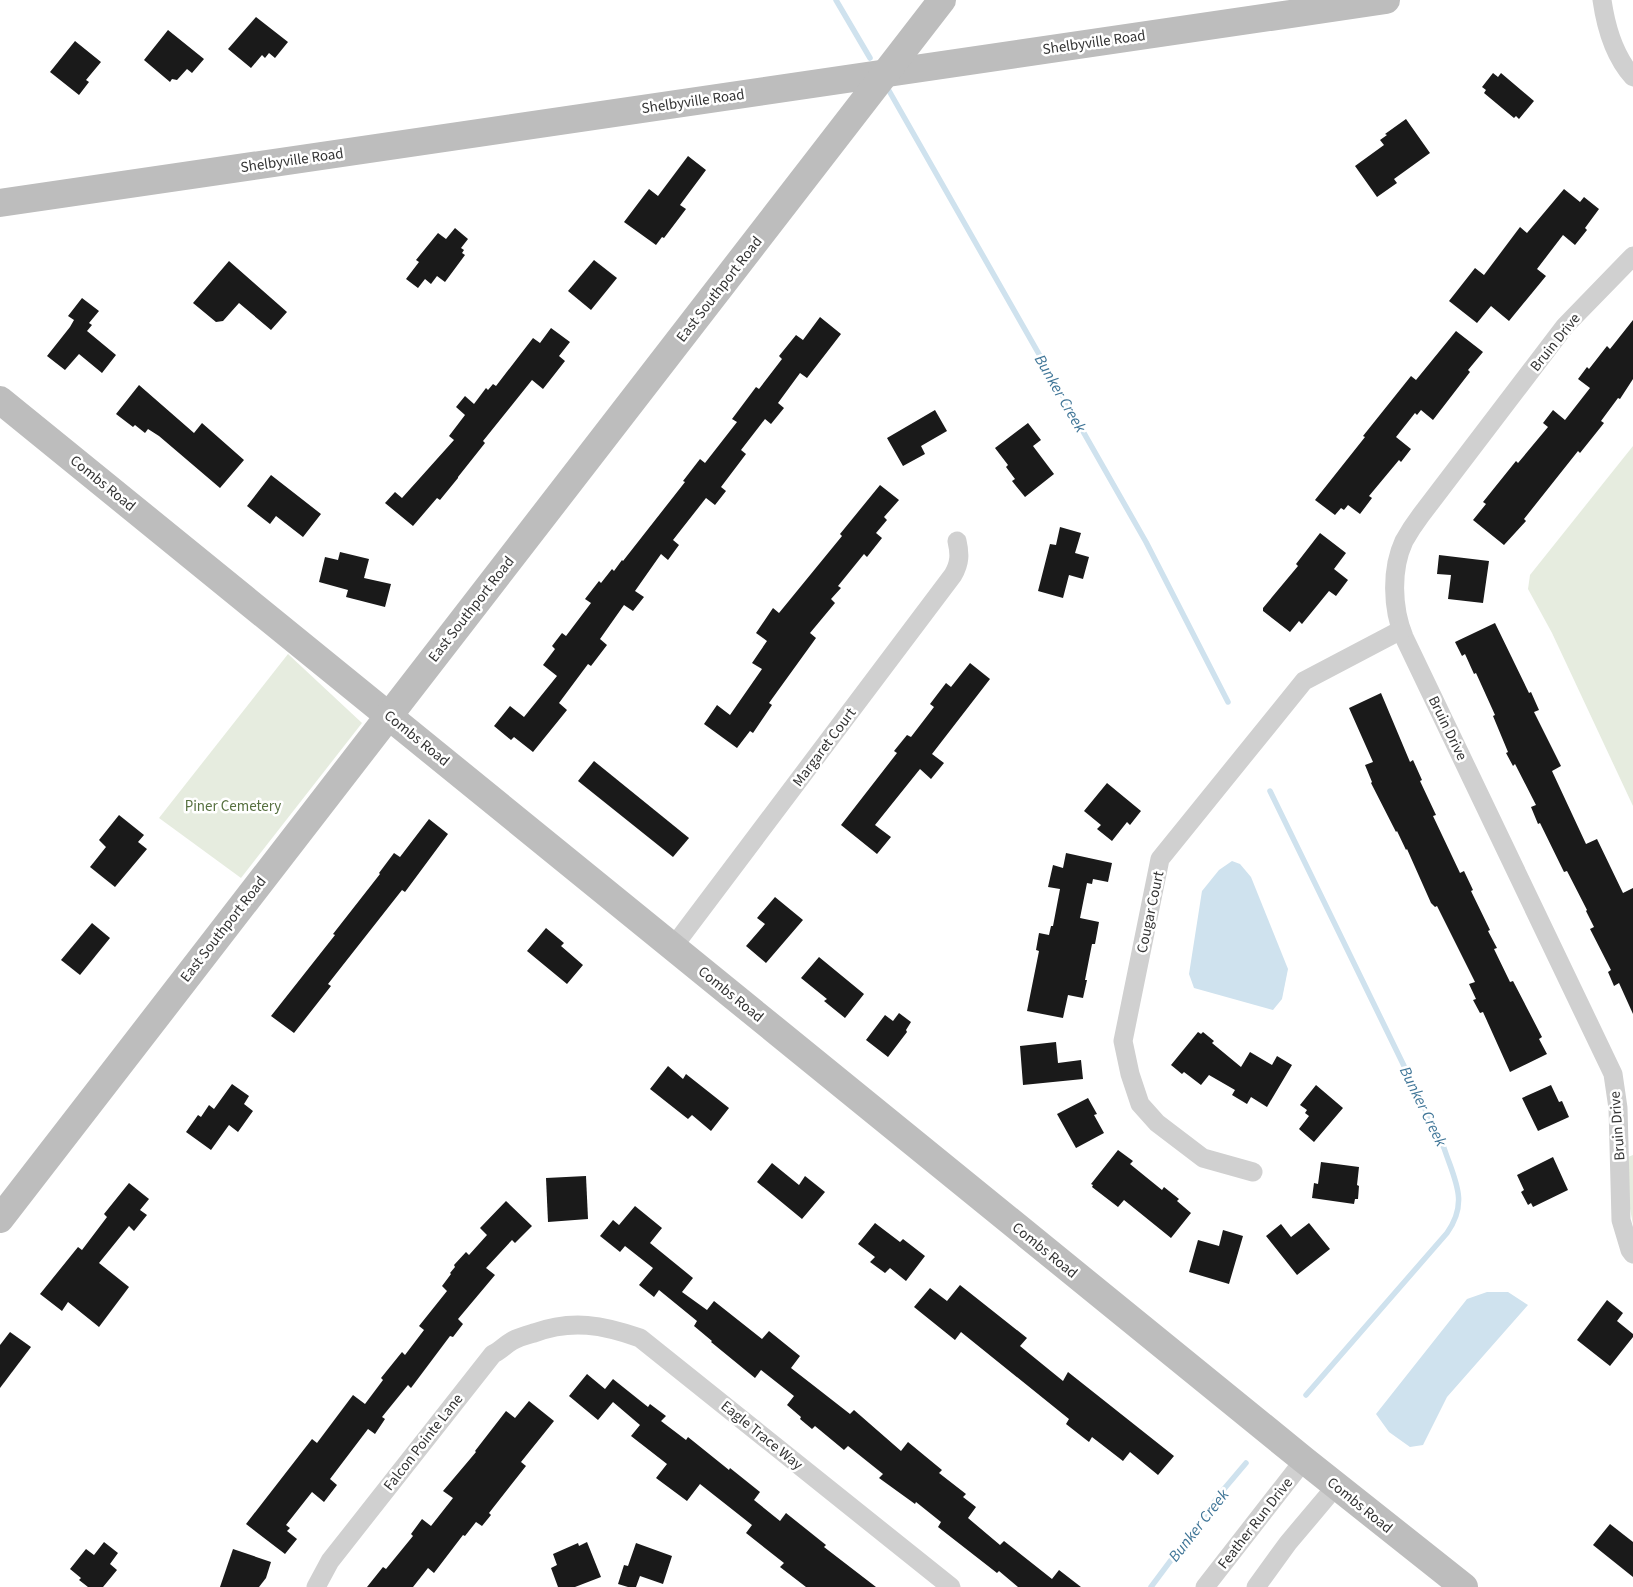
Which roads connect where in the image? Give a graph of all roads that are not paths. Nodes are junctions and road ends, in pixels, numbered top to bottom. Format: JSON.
{"nodes":[{"id":1,"x":942,"y":0,"type":"edge"},
{"id":2,"x":1386,"y":0,"type":"edge"},
{"id":3,"x":1602,"y":0,"type":"edge"},
{"id":4,"x":887,"y":72,"type":"junction"},
{"id":5,"x":1633,"y":77,"type":"edge"},
{"id":6,"x":0,"y":203,"type":"edge"},
{"id":7,"x":1633,"y":256,"type":"edge"},
{"id":8,"x":0,"y":400,"type":"edge"},
{"id":9,"x":958,"y":541,"type":"dead end"},
{"id":10,"x":1401,"y":630,"type":"junction"},
{"id":11,"x":388,"y":715,"type":"junction"},
{"id":12,"x":673,"y":947,"type":"junction"},
{"id":13,"x":1253,"y":1172,"type":"dead end"},
{"id":14,"x":0,"y":1219,"type":"edge"},
{"id":15,"x":1633,"y":1254,"type":"edge"},
{"id":16,"x":555,"y":1326,"type":"joint"},
{"id":17,"x":1304,"y":1460,"type":"junction"},
{"id":18,"x":1336,"y":1486,"type":"junction"},
{"id":19,"x":945,"y":1585,"type":"edge"},
{"id":20,"x":316,"y":1587,"type":"edge"},
{"id":21,"x":1205,"y":1587,"type":"edge"},
{"id":22,"x":1256,"y":1587,"type":"edge"},
{"id":23,"x":1464,"y":1587,"type":"edge"}],
"edges":[{"from":1,"to":4,"type":"main road","name":"East Southport Road"},
{"from":2,"to":4,"type":"main road","name":"Shelbyville Road"},
{"from":3,"to":5,"type":"street"},
{"from":4,"to":6,"type":"main road","name":"Shelbyville Road"},
{"from":4,"to":11,"type":"main road","name":"East Southport Road"},
{"from":7,"to":10,"type":"street","name":"Bruin Drive"},
{"from":8,"to":11,"type":"main road","name":"Combs Road"},
{"from":9,"to":12,"type":"street","name":"Margaret Court"},
{"from":10,"to":13,"type":"street","name":"Cougar Court"},
{"from":10,"to":15,"type":"street","name":"Bruin Drive"},
{"from":11,"to":12,"type":"main road","name":"Combs Road"},
{"from":11,"to":14,"type":"main road","name":"East Southport Road"},
{"from":12,"to":17,"type":"main road","name":"Combs Road"},
{"from":16,"to":19,"type":"street","name":"Eagle Trace Way"},
{"from":16,"to":20,"type":"street","name":"Falcon Pointe Lane"},
{"from":17,"to":18,"type":"main road","name":"Combs Road"},
{"from":17,"to":21,"type":"street","name":"Feather Run Drive"},
{"from":18,"to":22,"type":"street"},
{"from":18,"to":23,"type":"main road","name":"Combs Road"}]}
